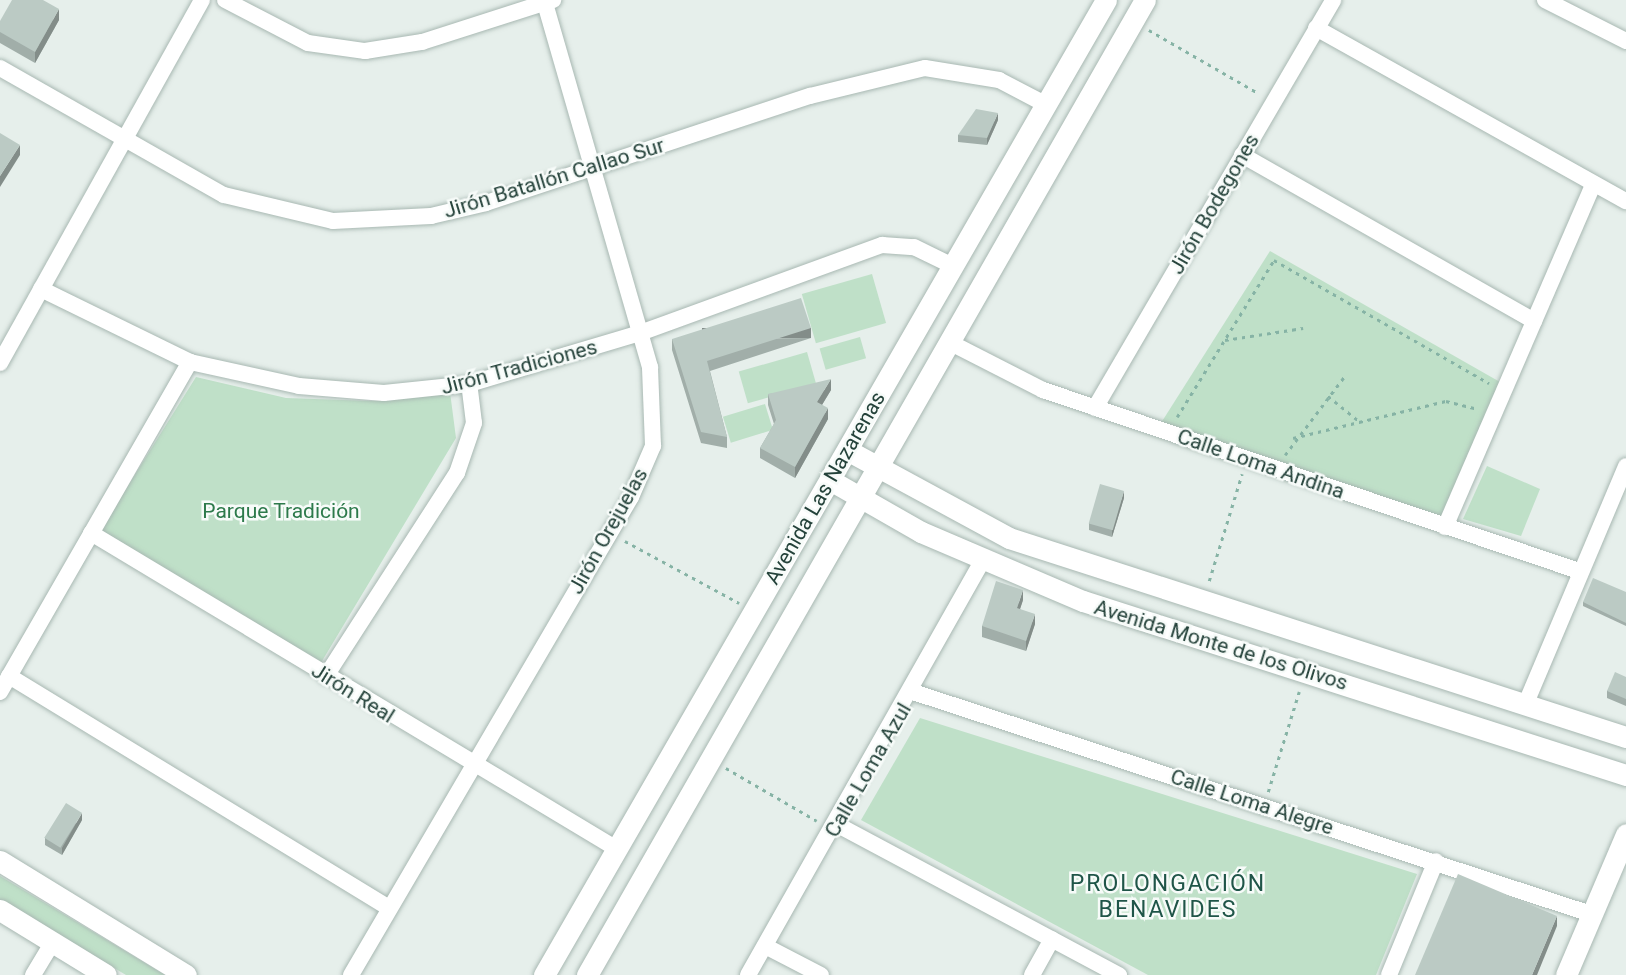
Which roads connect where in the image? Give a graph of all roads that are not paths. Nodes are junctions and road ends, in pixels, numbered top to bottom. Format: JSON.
{"nodes":[{"id":1,"x":202,"y":0,"type":"edge"},
{"id":2,"x":225,"y":0,"type":"edge"},
{"id":3,"x":1107,"y":0,"type":"edge"},
{"id":4,"x":1145,"y":0,"type":"edge"},
{"id":5,"x":1332,"y":0,"type":"edge"},
{"id":6,"x":1545,"y":0,"type":"edge"},
{"id":7,"x":549,"y":2,"type":"edge"},
{"id":8,"x":1316,"y":28,"type":"junction"},
{"id":9,"x":1626,"y":41,"type":"edge"},
{"id":10,"x":0,"y":68,"type":"edge"},
{"id":11,"x":1045,"y":104,"type":"junction"},
{"id":12,"x":124,"y":139,"type":"junction"},
{"id":13,"x":1242,"y":155,"type":"junction"},
{"id":14,"x":592,"y":167,"type":"junction"},
{"id":15,"x":1593,"y":185,"type":"junction"},
{"id":16,"x":1626,"y":201,"type":"edge"},
{"id":17,"x":953,"y":266,"type":"junction"},
{"id":18,"x":41,"y":289,"type":"junction"},
{"id":19,"x":1534,"y":321,"type":"junction"},
{"id":20,"x":640,"y":333,"type":"junction"},
{"id":21,"x":949,"y":342,"type":"junction"},
{"id":22,"x":190,"y":362,"type":"junction"},
{"id":23,"x":0,"y":363,"type":"edge"},
{"id":24,"x":469,"y":384,"type":"junction"},
{"id":25,"x":1095,"y":408,"type":"junction"},
{"id":26,"x":847,"y":450,"type":"junction"},
{"id":27,"x":1626,"y":466,"type":"edge"},
{"id":28,"x":877,"y":469,"type":"junction"},
{"id":29,"x":830,"y":480,"type":"junction"},
{"id":30,"x":860,"y":499,"type":"junction"},
{"id":31,"x":1445,"y":527,"type":"junction"},
{"id":32,"x":91,"y":533,"type":"junction"},
{"id":33,"x":982,"y":561,"type":"junction"},
{"id":34,"x":1579,"y":571,"type":"junction"},
{"id":35,"x":9,"y":676,"type":"junction"},
{"id":36,"x":326,"y":676,"type":"junction"},
{"id":37,"x":0,"y":692,"type":"edge"},
{"id":38,"x":913,"y":692,"type":"junction"},
{"id":39,"x":1526,"y":703,"type":"junction"},
{"id":40,"x":1626,"y":737,"type":"edge"},
{"id":41,"x":471,"y":766,"type":"junction"},
{"id":42,"x":1626,"y":775,"type":"edge"},
{"id":43,"x":834,"y":827,"type":"junction"},
{"id":44,"x":1626,"y":834,"type":"edge"},
{"id":45,"x":617,"y":849,"type":"junction"},
{"id":46,"x":0,"y":861,"type":"edge"},
{"id":47,"x":1436,"y":861,"type":"junction"},
{"id":48,"x":388,"y":908,"type":"junction"},
{"id":49,"x":0,"y":911,"type":"edge"},
{"id":50,"x":1591,"y":914,"type":"junction"},
{"id":51,"x":1052,"y":939,"type":"junction"},
{"id":52,"x":52,"y":943,"type":"junction"},
{"id":53,"x":765,"y":946,"type":"junction"},
{"id":54,"x":33,"y":975,"type":"edge"},
{"id":55,"x":106,"y":975,"type":"edge"},
{"id":56,"x":186,"y":975,"type":"edge"},
{"id":57,"x":351,"y":975,"type":"edge"},
{"id":58,"x":544,"y":975,"type":"edge"},
{"id":59,"x":587,"y":975,"type":"edge"},
{"id":60,"x":748,"y":975,"type":"edge"},
{"id":61,"x":821,"y":975,"type":"edge"},
{"id":62,"x":1032,"y":975,"type":"edge"},
{"id":63,"x":1119,"y":975,"type":"edge"},
{"id":64,"x":1389,"y":975,"type":"edge"},
{"id":65,"x":1566,"y":975,"type":"edge"}],
"edges":[{"from":1,"to":12,"type":"street"},
{"from":2,"to":7,"type":"street"},
{"from":3,"to":11,"type":"street","name":"Avenida Las Nazarenas"},
{"from":4,"to":21,"type":"street","name":"Avenida Las Nazarenas"},
{"from":5,"to":8,"type":"street","name":"Jirón Bodegones"},
{"from":6,"to":9,"type":"street"},
{"from":7,"to":14,"type":"street","name":"Jirón Orejuelas"},
{"from":8,"to":13,"type":"street","name":"Jirón Bodegones"},
{"from":8,"to":15,"type":"street"},
{"from":10,"to":12,"type":"street","name":"Jirón Batallón Callao Sur"},
{"from":11,"to":14,"type":"street","name":"Jirón Batallón Callao Sur"},
{"from":11,"to":17,"type":"street","name":"Avenida Las Nazarenas"},
{"from":12,"to":14,"type":"street","name":"Jirón Batallón Callao Sur"},
{"from":12,"to":18,"type":"street"},
{"from":13,"to":19,"type":"street"},
{"from":13,"to":25,"type":"street","name":"Jirón Bodegones"},
{"from":14,"to":20,"type":"street","name":"Jirón Orejuelas"},
{"from":15,"to":16,"type":"street"},
{"from":15,"to":19,"type":"street"},
{"from":17,"to":20,"type":"street","name":"Jirón Tradiciones"},
{"from":17,"to":26,"type":"street","name":"Avenida Las Nazarenas"},
{"from":18,"to":22,"type":"street","name":"Jirón Tradiciones"},
{"from":18,"to":23,"type":"street"},
{"from":19,"to":31,"type":"street"},
{"from":20,"to":24,"type":"street","name":"Jirón Tradiciones"},
{"from":20,"to":41,"type":"street","name":"Jirón Orejuelas"},
{"from":21,"to":25,"type":"street","name":"Calle Loma Andina"},
{"from":21,"to":28,"type":"street","name":"Avenida Las Nazarenas"},
{"from":22,"to":24,"type":"street","name":"Jirón Tradiciones"},
{"from":22,"to":32,"type":"street"},
{"from":24,"to":36,"type":"street"},
{"from":25,"to":31,"type":"street","name":"Calle Loma Andina"},
{"from":26,"to":28,"type":"street","name":"Avenida Monte de los Olivos"},
{"from":26,"to":29,"type":"street","name":"Avenida Las Nazarenas"},
{"from":27,"to":34,"type":"street"},
{"from":28,"to":30,"type":"street","name":"Avenida Las Nazarenas"},
{"from":28,"to":39,"type":"street","name":"Avenida Monte de los Olivos"},
{"from":29,"to":30,"type":"street","name":"Avenida Monte de los Olivos"},
{"from":29,"to":45,"type":"street","name":"Avenida Las Nazarenas"},
{"from":30,"to":33,"type":"street","name":"Avenida Monte de los Olivos"},
{"from":30,"to":59,"type":"street","name":"Avenida Las Nazarenas"},
{"from":31,"to":34,"type":"street","name":"Calle Loma Andina"},
{"from":32,"to":35,"type":"street"},
{"from":32,"to":36,"type":"street","name":"Jirón Real"},
{"from":33,"to":38,"type":"street","name":"Calle Loma Azul"},
{"from":33,"to":42,"type":"street","name":"Avenida Monte de los Olivos"},
{"from":34,"to":39,"type":"street"},
{"from":35,"to":37,"type":"street"},
{"from":35,"to":48,"type":"street"},
{"from":36,"to":41,"type":"street","name":"Jirón Real"},
{"from":38,"to":43,"type":"street","name":"Calle Loma Azul"},
{"from":38,"to":47,"type":"street","name":"Calle Loma Alegre"},
{"from":39,"to":40,"type":"street","name":"Avenida Monte de los Olivos"},
{"from":41,"to":45,"type":"street","name":"Jirón Real"},
{"from":41,"to":48,"type":"street","name":"Jirón Orejuelas"},
{"from":43,"to":51,"type":"street"},
{"from":43,"to":53,"type":"street","name":"Calle Loma Azul"},
{"from":44,"to":50,"type":"street"},
{"from":45,"to":58,"type":"street","name":"Avenida Las Nazarenas"},
{"from":46,"to":56,"type":"street"},
{"from":47,"to":50,"type":"street","name":"Calle Loma Alegre"},
{"from":47,"to":64,"type":"street"},
{"from":48,"to":57,"type":"street","name":"Jirón Orejuelas"},
{"from":49,"to":52,"type":"street"},
{"from":50,"to":65,"type":"street"},
{"from":51,"to":62,"type":"street"},
{"from":51,"to":63,"type":"street"},
{"from":52,"to":54,"type":"street"},
{"from":52,"to":55,"type":"street"},
{"from":53,"to":60,"type":"street","name":"Calle Loma Azul"},
{"from":53,"to":61,"type":"street"}]}
